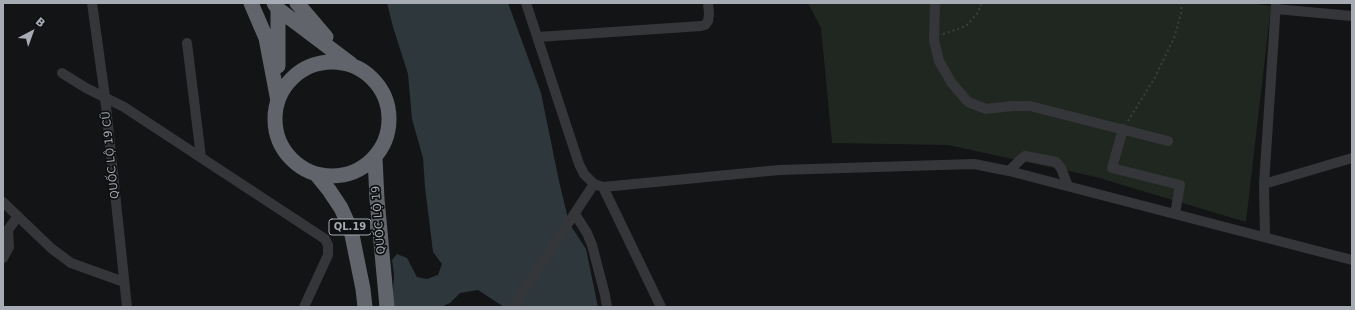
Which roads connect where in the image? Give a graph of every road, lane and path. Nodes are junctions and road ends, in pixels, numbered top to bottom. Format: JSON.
{"nodes":[{"id":1,"x":92,"y":3,"type":"edge"},
{"id":2,"x":251,"y":3,"type":"edge"},
{"id":3,"x":297,"y":3,"type":"edge"},
{"id":4,"x":526,"y":3,"type":"edge"},
{"id":5,"x":708,"y":3,"type":"edge"},
{"id":6,"x":935,"y":3,"type":"edge"},
{"id":7,"x":982,"y":3,"type":"edge"},
{"id":8,"x":1182,"y":3,"type":"edge"},
{"id":9,"x":276,"y":6,"type":"edge"},
{"id":10,"x":1276,"y":6,"type":"edge"},
{"id":11,"x":1352,"y":16,"type":"edge"},
{"id":12,"x":934,"y":36,"type":"junction"},
{"id":13,"x":538,"y":37,"type":"junction"},
{"id":14,"x":187,"y":43,"type":"dead end"},
{"id":15,"x":354,"y":66,"type":"junction"},
{"id":16,"x":62,"y":73,"type":"dead end"},
{"id":17,"x":105,"y":97,"type":"junction"},
{"id":18,"x":278,"y":101,"type":"junction"},
{"id":19,"x":1124,"y":129,"type":"junction"},
{"id":20,"x":1168,"y":140,"type":"dead end"},
{"id":21,"x":201,"y":157,"type":"junction"},
{"id":22,"x":375,"y":158,"type":"junction"},
{"id":23,"x":1352,"y":158,"type":"edge"},
{"id":24,"x":1009,"y":171,"type":"junction"},
{"id":25,"x":316,"y":174,"type":"junction"},
{"id":26,"x":1264,"y":184,"type":"junction"},
{"id":27,"x":598,"y":186,"type":"junction"},
{"id":28,"x":1068,"y":186,"type":"junction"},
{"id":29,"x":3,"y":202,"type":"edge"},
{"id":30,"x":575,"y":214,"type":"junction"},
{"id":31,"x":1175,"y":214,"type":"junction"},
{"id":32,"x":18,"y":216,"type":"junction"},
{"id":33,"x":1265,"y":237,"type":"junction"},
{"id":34,"x":3,"y":258,"type":"edge"},
{"id":35,"x":1352,"y":260,"type":"edge"},
{"id":36,"x":124,"y":282,"type":"junction"},
{"id":37,"x":127,"y":307,"type":"edge"},
{"id":38,"x":304,"y":307,"type":"edge"},
{"id":39,"x":365,"y":307,"type":"edge"},
{"id":40,"x":387,"y":307,"type":"edge"},
{"id":41,"x":513,"y":307,"type":"edge"},
{"id":42,"x":607,"y":307,"type":"edge"},
{"id":43,"x":661,"y":307,"type":"edge"}],
"edges":[{"from":1,"to":17,"type":"street","name":"QUỐC LỘ 19 CŨ"},
{"from":2,"to":18,"type":"highway"},
{"from":3,"to":15,"type":"highway"},
{"from":4,"to":13,"type":"street"},
{"from":5,"to":13,"type":"street"},
{"from":6,"to":12,"type":"street"},
{"from":7,"to":12,"type":"path"},
{"from":8,"to":19,"type":"path"},
{"from":9,"to":15,"type":"highway"},
{"from":9,"to":18,"type":"highway"},
{"from":10,"to":11,"type":"street"},
{"from":10,"to":26,"type":"street"},
{"from":12,"to":19,"type":"street"},
{"from":13,"to":27,"type":"street"},
{"from":14,"to":21,"type":"street"},
{"from":15,"to":18,"type":"highway"},
{"from":15,"to":22,"type":"highway"},
{"from":16,"to":17,"type":"street"},
{"from":17,"to":21,"type":"street"},
{"from":17,"to":36,"type":"street","name":"QUỐC LỘ 19 CŨ"},
{"from":18,"to":25,"type":"highway"},
{"from":19,"to":20,"type":"street"},
{"from":19,"to":31,"type":"street"},
{"from":21,"to":38,"type":"street"},
{"from":22,"to":25,"type":"highway"},
{"from":22,"to":40,"type":"highway","name":"QUỐC LỘ 19","number":"QL.19"},
{"from":23,"to":26,"type":"street"},
{"from":24,"to":27,"type":"street"},
{"from":24,"to":28,"type":"street"},
{"from":24,"to":28,"type":"street"},
{"from":25,"to":39,"type":"highway","number":"QL.19"},
{"from":26,"to":33,"type":"street"},
{"from":27,"to":30,"type":"street"},
{"from":27,"to":43,"type":"street"},
{"from":28,"to":31,"type":"street"},
{"from":29,"to":32,"type":"street"},
{"from":30,"to":41,"type":"street"},
{"from":30,"to":42,"type":"street"},
{"from":31,"to":33,"type":"street"},
{"from":32,"to":34,"type":"street"},
{"from":32,"to":36,"type":"street"},
{"from":33,"to":35,"type":"street"},
{"from":36,"to":37,"type":"street","name":"QUỐC LỘ 19 CŨ"}]}
